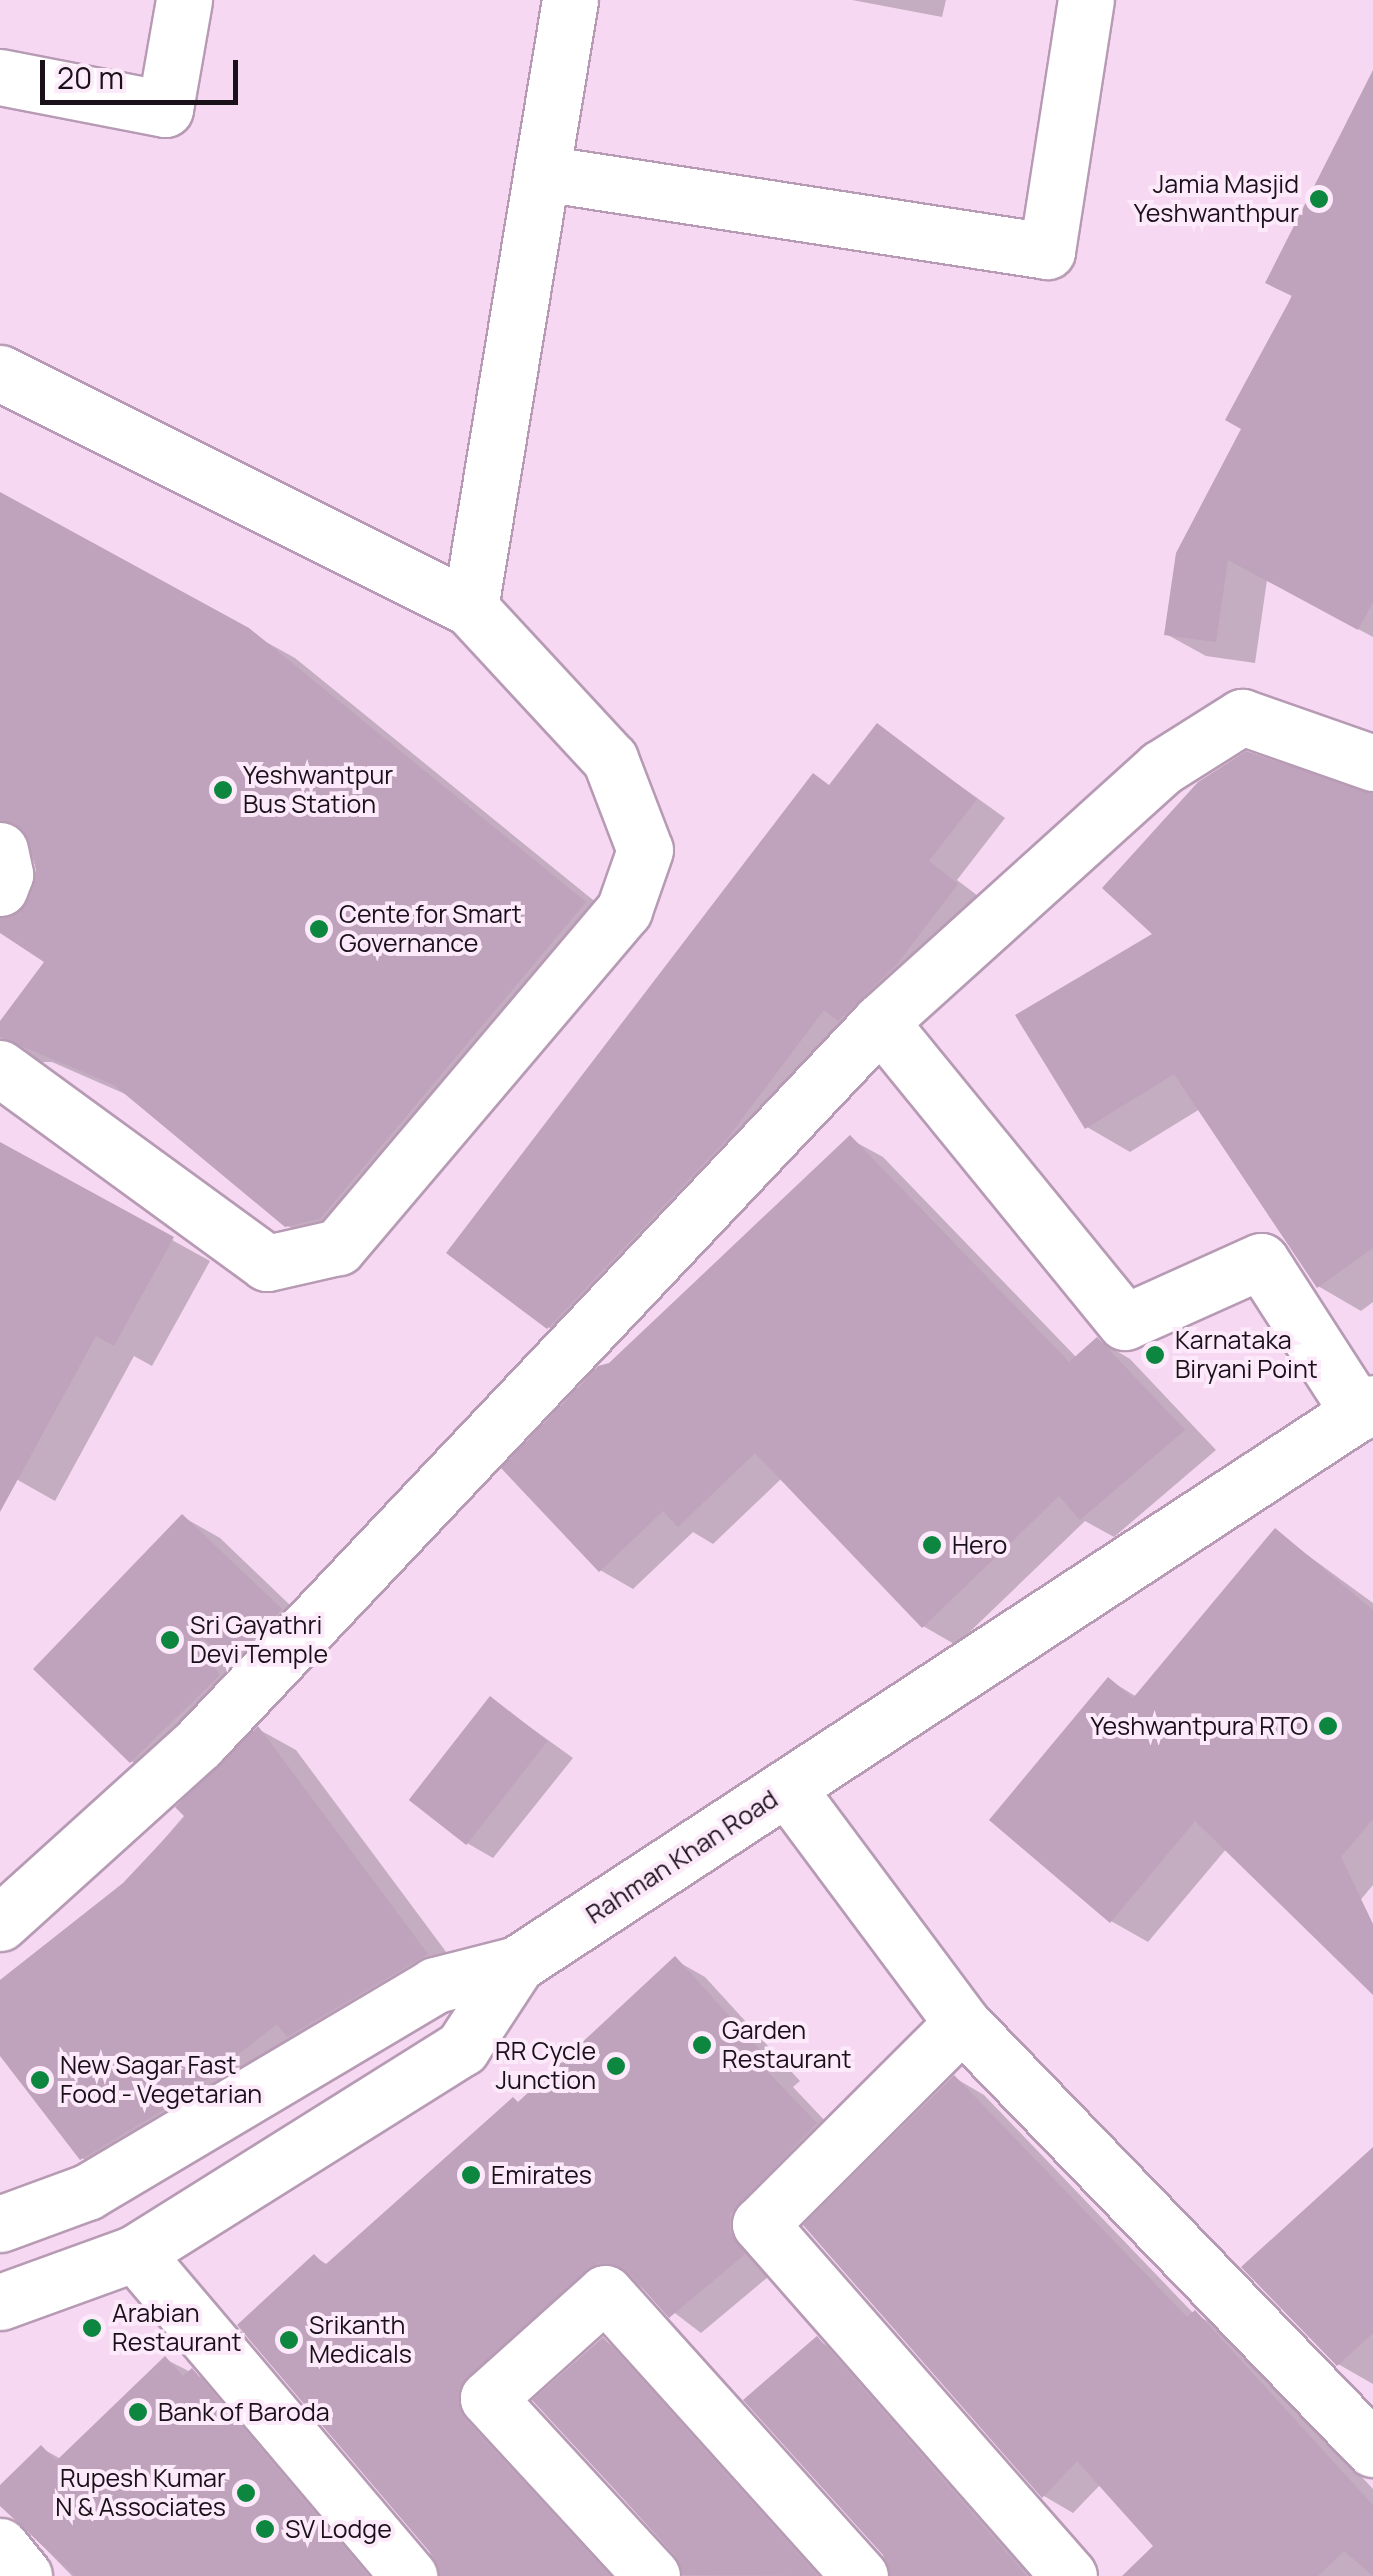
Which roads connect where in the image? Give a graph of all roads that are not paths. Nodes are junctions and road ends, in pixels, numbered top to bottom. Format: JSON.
{"nodes":[{"id":1,"x":184,"y":0,"type":"edge"},
{"id":2,"x":570,"y":0,"type":"edge"},
{"id":3,"x":1086,"y":0,"type":"edge"},
{"id":4,"x":0,"y":77,"type":"edge"},
{"id":5,"x":542,"y":174,"type":"junction"},
{"id":6,"x":0,"y":373,"type":"edge"},
{"id":7,"x":470,"y":608,"type":"junction"},
{"id":8,"x":1373,"y":762,"type":"edge"},
{"id":9,"x":0,"y":850,"type":"edge"},
{"id":10,"x":0,"y":888,"type":"edge"},
{"id":11,"x":880,"y":1022,"type":"junction"},
{"id":12,"x":0,"y":1068,"type":"edge"},
{"id":13,"x":1366,"y":1408,"type":"edge"},
{"id":14,"x":787,"y":1788,"type":"junction"},
{"id":15,"x":0,"y":1923,"type":"edge"},
{"id":16,"x":517,"y":1964,"type":"junction"},
{"id":17,"x":962,"y":2023,"type":"junction"},
{"id":18,"x":0,"y":2224,"type":"edge"},
{"id":19,"x":135,"y":2253,"type":"junction"},
{"id":20,"x":0,"y":2302,"type":"edge"},
{"id":21,"x":1373,"y":2449,"type":"edge"},
{"id":22,"x":0,"y":2546,"type":"edge"},
{"id":23,"x":24,"y":2576,"type":"edge"},
{"id":24,"x":409,"y":2576,"type":"edge"},
{"id":25,"x":652,"y":2576,"type":"edge"},
{"id":26,"x":860,"y":2576,"type":"edge"},
{"id":27,"x":1070,"y":2576,"type":"edge"}],
"edges":[{"from":1,"to":4,"type":"street"},
{"from":2,"to":5,"type":"street"},
{"from":3,"to":5,"type":"street"},
{"from":5,"to":7,"type":"street"},
{"from":6,"to":7,"type":"street"},
{"from":7,"to":12,"type":"street"},
{"from":8,"to":11,"type":"street"},
{"from":9,"to":10,"type":"street"},
{"from":11,"to":13,"type":"street"},
{"from":11,"to":15,"type":"street"},
{"from":13,"to":14,"type":"street","name":"Rahman Khan Road"},
{"from":14,"to":16,"type":"street","name":"Rahman Khan Road"},
{"from":14,"to":17,"type":"street"},
{"from":16,"to":18,"type":"street"},
{"from":16,"to":19,"type":"street","name":"Rahman Khan Road"},
{"from":17,"to":21,"type":"street"},
{"from":17,"to":27,"type":"street"},
{"from":19,"to":20,"type":"street","name":"Rahman Khan Road"},
{"from":19,"to":24,"type":"street"},
{"from":22,"to":23,"type":"street"},
{"from":25,"to":26,"type":"street"}]}
